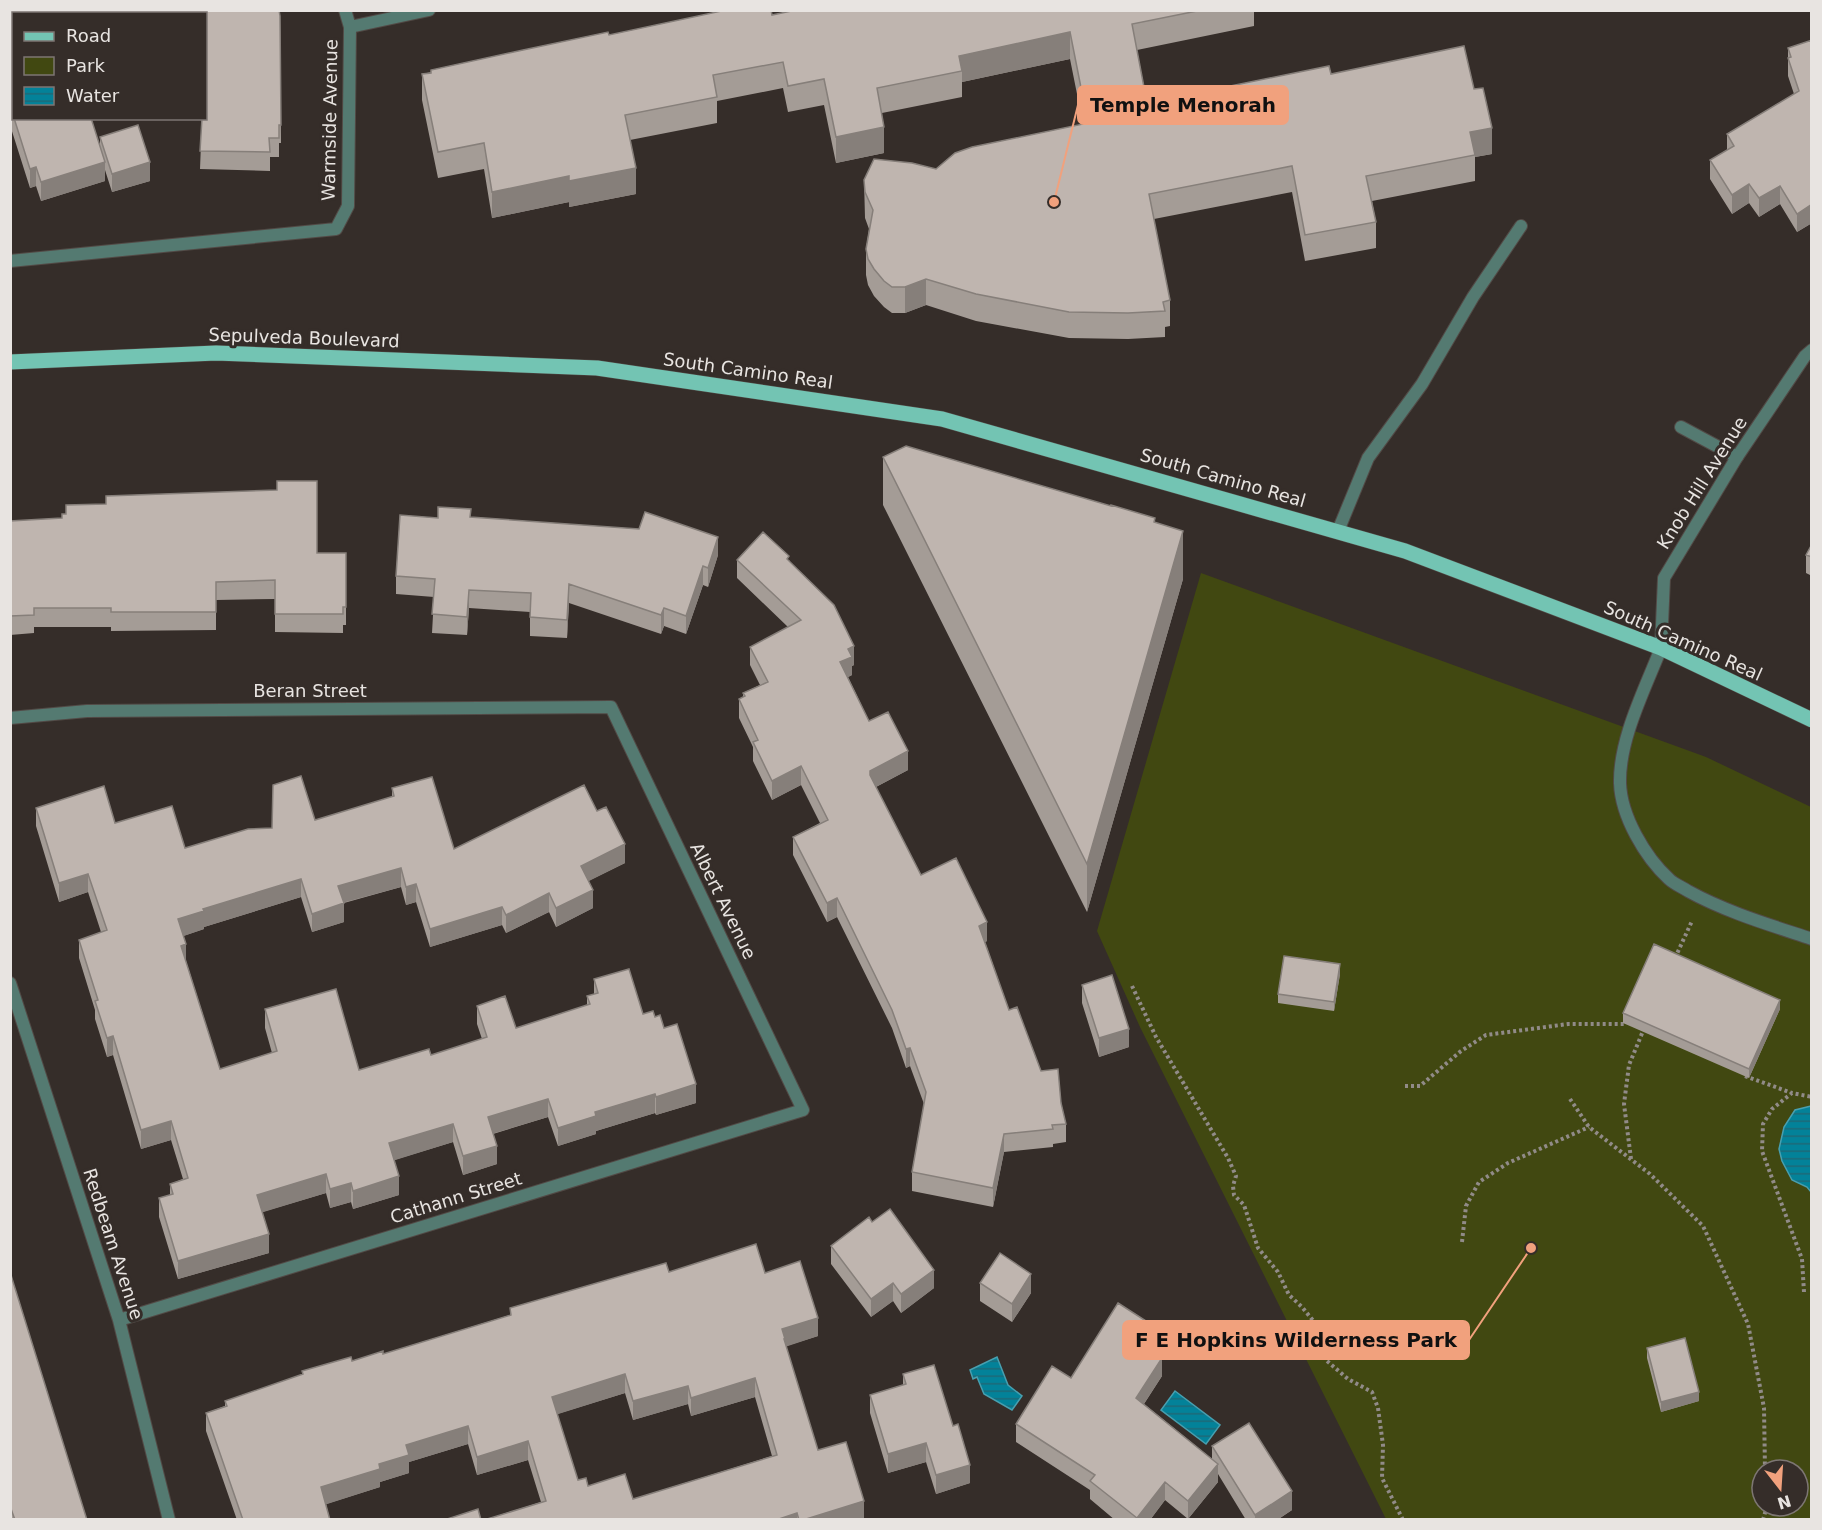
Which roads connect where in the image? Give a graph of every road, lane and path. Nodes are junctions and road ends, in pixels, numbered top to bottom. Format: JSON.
{"nodes":[{"id":1,"x":345,"y":10,"type":"edge"},
{"id":2,"x":429,"y":10,"type":"edge"},
{"id":3,"x":350,"y":27,"type":"junction"},
{"id":4,"x":1521,"y":226,"type":"dead end"},
{"id":5,"x":10,"y":261,"type":"edge"},
{"id":6,"x":1812,"y":350,"type":"edge"},
{"id":7,"x":10,"y":362,"type":"edge"},
{"id":8,"x":597,"y":368,"type":"joint"},
{"id":9,"x":1681,"y":427,"type":"dead end"},
{"id":10,"x":1737,"y":457,"type":"junction"},
{"id":11,"x":1338,"y":531,"type":"junction"},
{"id":12,"x":1661,"y":648,"type":"junction"},
{"id":13,"x":611,"y":707,"type":"joint"},
{"id":14,"x":10,"y":718,"type":"edge"},
{"id":15,"x":1812,"y":720,"type":"edge"},
{"id":16,"x":1702,"y":899,"type":"junction"},
{"id":17,"x":1812,"y":939,"type":"edge"},
{"id":18,"x":1674,"y":962,"type":"edge"},
{"id":19,"x":10,"y":982,"type":"edge"},
{"id":20,"x":1132,"y":986,"type":"dead end"},
{"id":21,"x":1643,"y":1031,"type":"junction"},
{"id":22,"x":1654,"y":1036,"type":"edge"},
{"id":23,"x":1738,"y":1074,"type":"edge"},
{"id":24,"x":1405,"y":1086,"type":"dead end"},
{"id":25,"x":1792,"y":1093,"type":"junction"},
{"id":26,"x":1812,"y":1098,"type":"edge"},
{"id":27,"x":1570,"y":1099,"type":"dead end"},
{"id":28,"x":803,"y":1110,"type":"joint"},
{"id":29,"x":1589,"y":1127,"type":"junction"},
{"id":30,"x":1631,"y":1160,"type":"junction"},
{"id":31,"x":1462,"y":1242,"type":"dead end"},
{"id":32,"x":1804,"y":1292,"type":"dead end"},
{"id":33,"x":119,"y":1320,"type":"junction"},
{"id":34,"x":1765,"y":1458,"type":"edge"},
{"id":35,"x":169,"y":1520,"type":"edge"},
{"id":36,"x":1403,"y":1520,"type":"edge"}],
"edges":[{"from":1,"to":3,"type":"street","name":"Warmside Avenue"},
{"from":2,"to":3,"type":"street"},
{"from":3,"to":5,"type":"street","name":"Warmside Avenue"},
{"from":4,"to":11,"type":"street"},
{"from":6,"to":10,"type":"street","name":"Knob Hill Avenue"},
{"from":7,"to":8,"type":"main road","name":"Sepulveda Boulevard"},
{"from":8,"to":11,"type":"main road","name":"South Camino Real"},
{"from":9,"to":10,"type":"street"},
{"from":10,"to":12,"type":"street","name":"Knob Hill Avenue"},
{"from":11,"to":12,"type":"main road","name":"South Camino Real"},
{"from":12,"to":15,"type":"main road","name":"South Camino Real"},
{"from":12,"to":16,"type":"street","name":"Knob Hill Avenue"},
{"from":13,"to":14,"type":"street","name":"Beran Street"},
{"from":13,"to":28,"type":"street","name":"Albert Avenue"},
{"from":16,"to":17,"type":"street","name":"Knob Hill Avenue"},
{"from":16,"to":18,"type":"path"},
{"from":19,"to":33,"type":"street","name":"Redbeam Avenue"},
{"from":20,"to":36,"type":"path"},
{"from":21,"to":22,"type":"path"},
{"from":21,"to":24,"type":"path"},
{"from":21,"to":30,"type":"path"},
{"from":23,"to":25,"type":"path"},
{"from":25,"to":26,"type":"path"},
{"from":25,"to":32,"type":"path"},
{"from":27,"to":29,"type":"path"},
{"from":28,"to":33,"type":"street","name":"Cathann Street"},
{"from":29,"to":30,"type":"path"},
{"from":29,"to":31,"type":"path"},
{"from":30,"to":34,"type":"path"},
{"from":33,"to":35,"type":"street","name":"Redbeam Avenue"}]}
